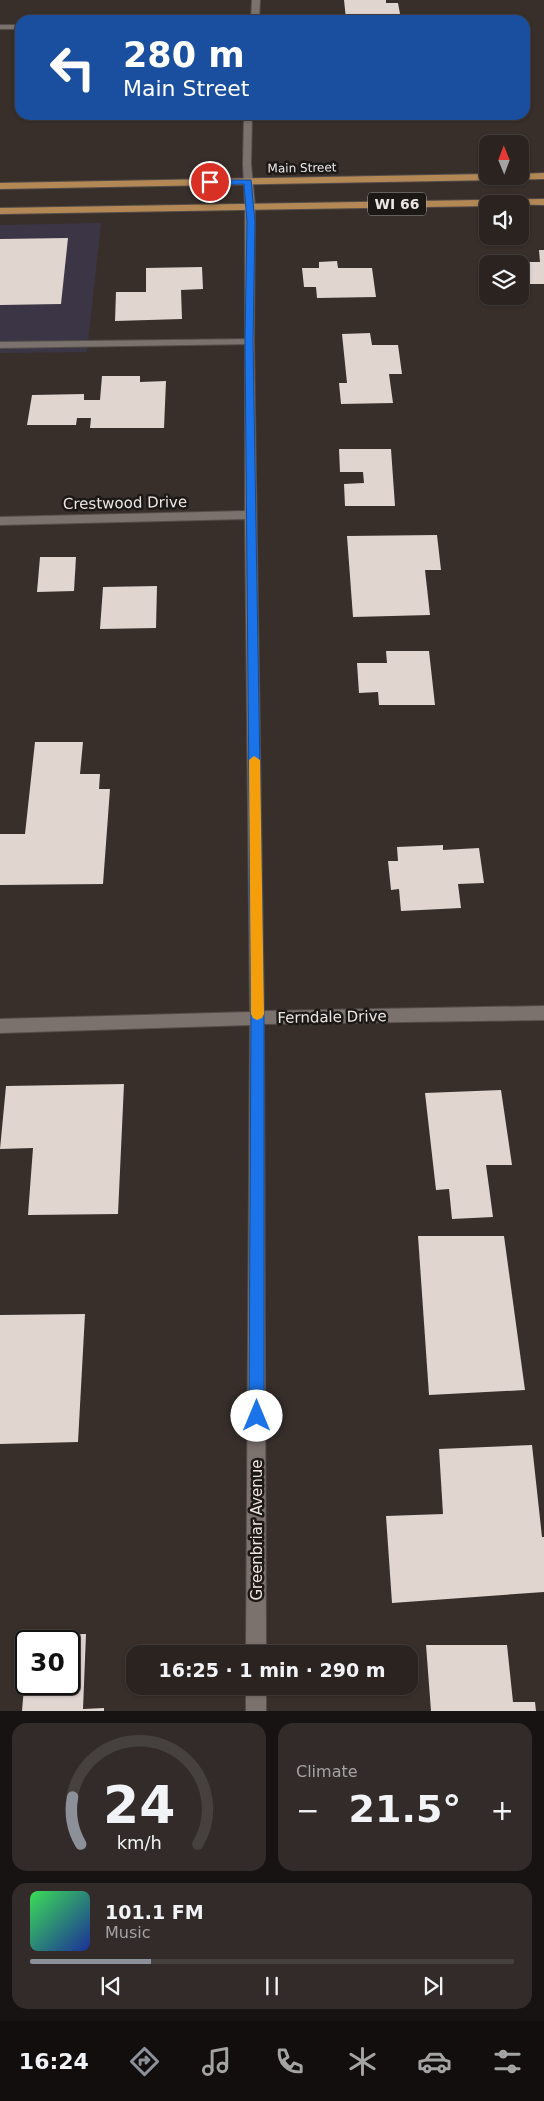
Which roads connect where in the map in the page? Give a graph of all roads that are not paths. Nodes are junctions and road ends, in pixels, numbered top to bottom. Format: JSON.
{"nodes":[{"id":1,"x":256,"y":0,"type":"edge"},
{"id":2,"x":255,"y":15,"type":"edge"},
{"id":3,"x":0,"y":27,"type":"edge"},
{"id":4,"x":15,"y":27,"type":"edge"},
{"id":5,"x":248,"y":120,"type":"edge"},
{"id":6,"x":544,"y":176,"type":"edge"},
{"id":7,"x":248,"y":182,"type":"junction"},
{"id":8,"x":0,"y":186,"type":"edge"},
{"id":9,"x":544,"y":202,"type":"edge"},
{"id":10,"x":250,"y":206,"type":"junction"},
{"id":11,"x":0,"y":211,"type":"edge"},
{"id":12,"x":249,"y":342,"type":"junction"},
{"id":13,"x":0,"y":345,"type":"edge"},
{"id":14,"x":251,"y":515,"type":"junction"},
{"id":15,"x":0,"y":521,"type":"edge"},
{"id":16,"x":544,"y":1013,"type":"edge"},
{"id":17,"x":258,"y":1018,"type":"junction"},
{"id":18,"x":0,"y":1026,"type":"edge"},
{"id":19,"x":256,"y":1645,"type":"edge"},
{"id":20,"x":256,"y":1695,"type":"edge"},
{"id":21,"x":256,"y":1711,"type":"edge"}],
"edges":[{"from":1,"to":2,"type":"street"},
{"from":3,"to":4,"type":"street"},
{"from":5,"to":7,"type":"street","name":"Greenbriar Avenue"},
{"from":6,"to":7,"type":"main road","name":"Main Street","number":"WI 66"},
{"from":7,"to":8,"type":"main road","name":"Main Street","number":"WI 66"},
{"from":7,"to":10,"type":"street","name":"Greenbriar Avenue"},
{"from":9,"to":10,"type":"main road","number":"WI 66"},
{"from":10,"to":11,"type":"main road","number":"WI 66"},
{"from":10,"to":12,"type":"street","name":"Greenbriar Avenue"},
{"from":12,"to":13,"type":"street"},
{"from":12,"to":14,"type":"street","name":"Greenbriar Avenue"},
{"from":14,"to":15,"type":"street","name":"Crestwood Drive"},
{"from":14,"to":17,"type":"street","name":"Greenbriar Avenue"},
{"from":16,"to":17,"type":"street","name":"Ferndale Drive"},
{"from":17,"to":18,"type":"street","name":"Ferndale Drive"},
{"from":17,"to":19,"type":"street","name":"Greenbriar Avenue"},
{"from":20,"to":21,"type":"street"}]}
